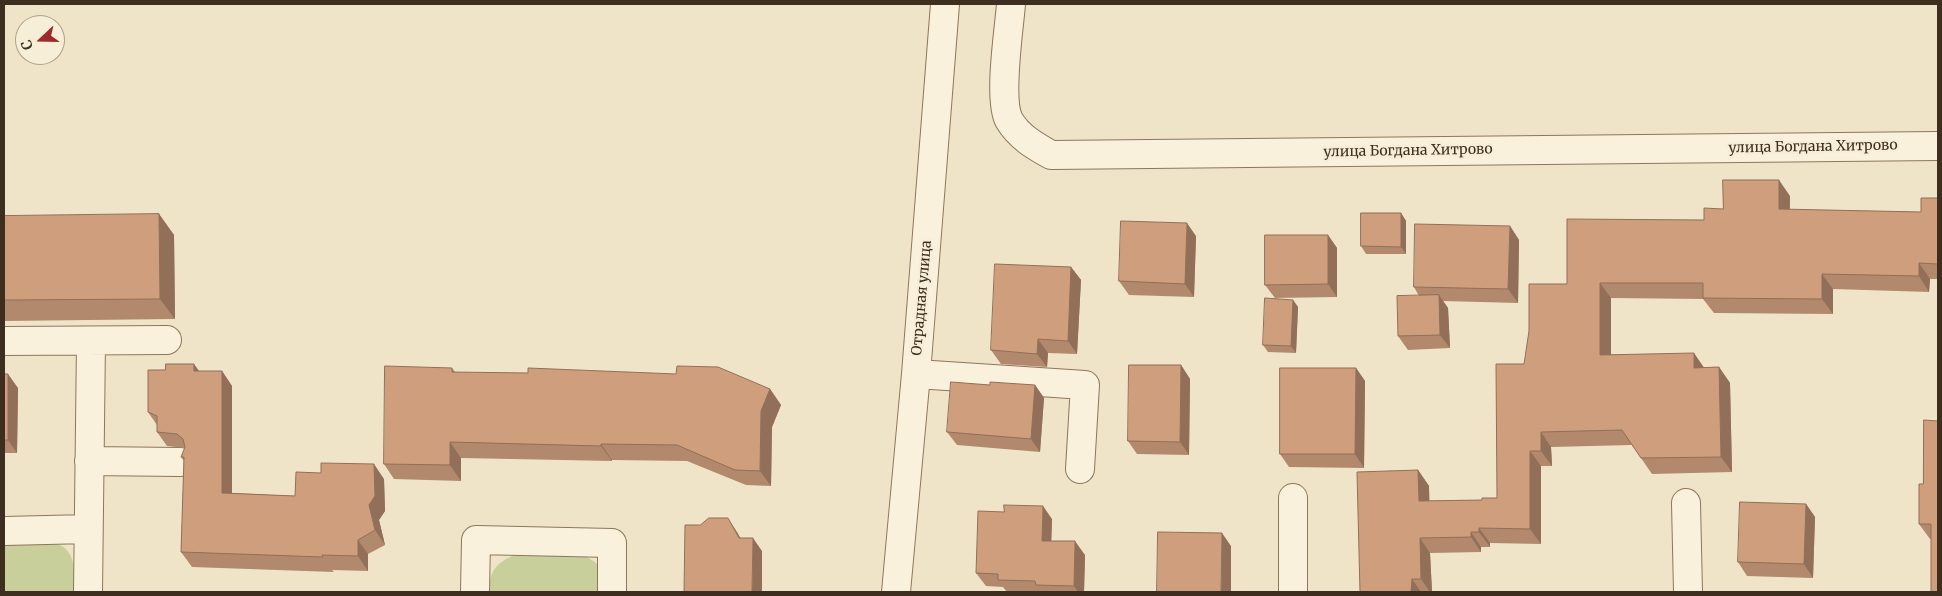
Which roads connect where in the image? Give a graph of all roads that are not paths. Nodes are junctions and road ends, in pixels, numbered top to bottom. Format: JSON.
{"nodes":[{"id":1,"x":945,"y":4,"type":"edge"},
{"id":2,"x":1011,"y":4,"type":"edge"},
{"id":3,"x":1938,"y":146,"type":"edge"},
{"id":4,"x":167,"y":340,"type":"dead end"},
{"id":5,"x":4,"y":342,"type":"edge"},
{"id":6,"x":91,"y":342,"type":"junction"},
{"id":7,"x":916,"y":374,"type":"junction"},
{"id":8,"x":89,"y":461,"type":"junction"},
{"id":9,"x":180,"y":462,"type":"edge"},
{"id":10,"x":1080,"y":468,"type":"dead end"},
{"id":11,"x":1293,"y":498,"type":"dead end"},
{"id":12,"x":1686,"y":502,"type":"dead end"},
{"id":13,"x":88,"y":529,"type":"junction"},
{"id":14,"x":4,"y":531,"type":"edge"},
{"id":15,"x":88,"y":592,"type":"edge"},
{"id":16,"x":475,"y":592,"type":"edge"},
{"id":17,"x":612,"y":592,"type":"edge"},
{"id":18,"x":896,"y":592,"type":"edge"},
{"id":19,"x":1294,"y":592,"type":"edge"},
{"id":20,"x":1688,"y":592,"type":"edge"}],
"edges":[{"from":1,"to":7,"type":"street","name":"Отрадная улица"},
{"from":2,"to":3,"type":"street","name":"улица Богдана Хитрово"},
{"from":4,"to":6,"type":"street"},
{"from":5,"to":6,"type":"street"},
{"from":6,"to":8,"type":"street"},
{"from":7,"to":10,"type":"street"},
{"from":7,"to":18,"type":"street","name":"Отрадная улица"},
{"from":8,"to":9,"type":"street"},
{"from":8,"to":13,"type":"street"},
{"from":11,"to":19,"type":"street"},
{"from":12,"to":20,"type":"street"},
{"from":13,"to":14,"type":"street"},
{"from":13,"to":15,"type":"street"},
{"from":16,"to":17,"type":"street"}]}
